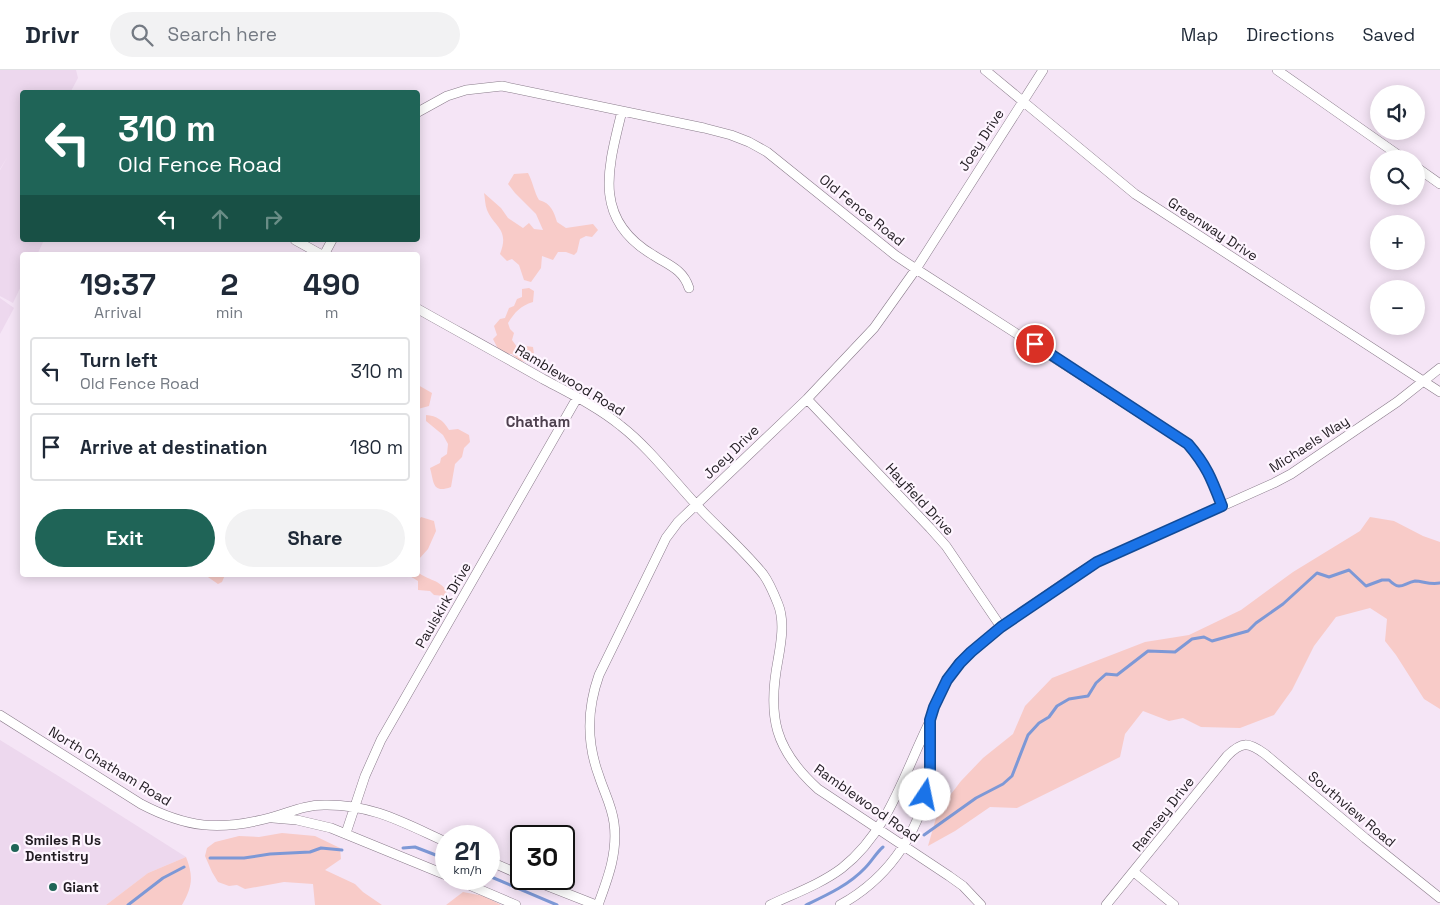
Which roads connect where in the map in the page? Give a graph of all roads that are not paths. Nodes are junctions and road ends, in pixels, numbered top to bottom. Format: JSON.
{"nodes":[{"id":1,"x":985,"y":70,"type":"edge"},
{"id":2,"x":1043,"y":70,"type":"edge"},
{"id":3,"x":1277,"y":70,"type":"edge"},
{"id":4,"x":1022,"y":102,"type":"junction"},
{"id":5,"x":622,"y":110,"type":"junction"},
{"id":6,"x":420,"y":111,"type":"edge"},
{"id":7,"x":1391,"y":150,"type":"edge"},
{"id":8,"x":1425,"y":173,"type":"edge"},
{"id":9,"x":1440,"y":184,"type":"edge"},
{"id":10,"x":299,"y":242,"type":"edge"},
{"id":11,"x":317,"y":252,"type":"edge"},
{"id":12,"x":916,"y":270,"type":"junction"},
{"id":13,"x":689,"y":288,"type":"dead end"},
{"id":14,"x":420,"y":309,"type":"edge"},
{"id":15,"x":1440,"y":368,"type":"edge"},
{"id":16,"x":1425,"y":381,"type":"junction"},
{"id":17,"x":1440,"y":392,"type":"edge"},
{"id":18,"x":578,"y":398,"type":"junction"},
{"id":19,"x":807,"y":399,"type":"junction"},
{"id":20,"x":696,"y":505,"type":"junction"},
{"id":21,"x":1222,"y":506,"type":"junction"},
{"id":22,"x":1001,"y":627,"type":"junction"},
{"id":23,"x":0,"y":715,"type":"edge"},
{"id":24,"x":930,"y":720,"type":"junction"},
{"id":25,"x":1245,"y":744,"type":"joint"},
{"id":26,"x":356,"y":806,"type":"junction"},
{"id":27,"x":270,"y":818,"type":"junction"},
{"id":28,"x":878,"y":830,"type":"junction"},
{"id":29,"x":346,"y":833,"type":"junction"},
{"id":30,"x":435,"y":837,"type":"edge"},
{"id":31,"x":904,"y":847,"type":"junction"},
{"id":32,"x":435,"y":870,"type":"edge"},
{"id":33,"x":1134,"y":872,"type":"junction"},
{"id":34,"x":481,"y":890,"type":"edge"},
{"id":35,"x":558,"y":890,"type":"edge"},
{"id":36,"x":1440,"y":898,"type":"edge"},
{"id":37,"x":516,"y":905,"type":"edge"},
{"id":38,"x":597,"y":905,"type":"edge"},
{"id":39,"x":770,"y":905,"type":"edge"},
{"id":40,"x":840,"y":905,"type":"edge"},
{"id":41,"x":981,"y":905,"type":"edge"},
{"id":42,"x":1106,"y":905,"type":"edge"},
{"id":43,"x":1174,"y":905,"type":"edge"}],
"edges":[{"from":1,"to":4,"type":"street","name":"Greenway Drive"},
{"from":2,"to":4,"type":"street","name":"Joey Drive"},
{"from":3,"to":7,"type":"street"},
{"from":4,"to":12,"type":"street","name":"Joey Drive"},
{"from":4,"to":16,"type":"street","name":"Greenway Drive"},
{"from":5,"to":6,"type":"street","name":"Old Fence Road"},
{"from":5,"to":12,"type":"street","name":"Old Fence Road"},
{"from":5,"to":13,"type":"street"},
{"from":8,"to":9,"type":"street"},
{"from":10,"to":11,"type":"street"},
{"from":12,"to":19,"type":"street","name":"Joey Drive"},
{"from":12,"to":21,"type":"street","name":"Old Fence Road"},
{"from":14,"to":18,"type":"street","name":"Ramblewood Road"},
{"from":15,"to":16,"type":"street","name":"Michaels Way"},
{"from":16,"to":17,"type":"street","name":"Greenway Drive"},
{"from":16,"to":21,"type":"street","name":"Michaels Way"},
{"from":18,"to":20,"type":"street","name":"Ramblewood Road"},
{"from":18,"to":26,"type":"street","name":"Paulskirk Drive"},
{"from":19,"to":20,"type":"street","name":"Joey Drive"},
{"from":19,"to":22,"type":"street","name":"Hayfield Drive"},
{"from":20,"to":28,"type":"street","name":"Ramblewood Road"},
{"from":20,"to":38,"type":"street","name":"Joey Drive"},
{"from":21,"to":22,"type":"street","name":"Michaels Way"},
{"from":22,"to":24,"type":"street","name":"Michaels Way"},
{"from":23,"to":27,"type":"street","name":"North Chatham Road"},
{"from":24,"to":28,"type":"street","name":"Michaels Way"},
{"from":24,"to":31,"type":"street","name":"Michaels Way"},
{"from":25,"to":33,"type":"street","name":"Ramsey Drive"},
{"from":25,"to":36,"type":"street","name":"Southview Road"},
{"from":26,"to":27,"type":"street","name":"North Chatham Road"},
{"from":26,"to":29,"type":"street","name":"Paulskirk Drive"},
{"from":26,"to":30,"type":"street","name":"North Chatham Road"},
{"from":27,"to":29,"type":"street","name":"North Chatham Road"},
{"from":28,"to":31,"type":"street","name":"Ramblewood Road"},
{"from":28,"to":39,"type":"street"},
{"from":29,"to":32,"type":"street","name":"North Chatham Road"},
{"from":31,"to":40,"type":"street"},
{"from":31,"to":41,"type":"street","name":"Ramblewood Road"},
{"from":33,"to":42,"type":"street","name":"Ramsey Drive"},
{"from":33,"to":43,"type":"street"},
{"from":34,"to":37,"type":"street"},
{"from":35,"to":38,"type":"street"}]}
